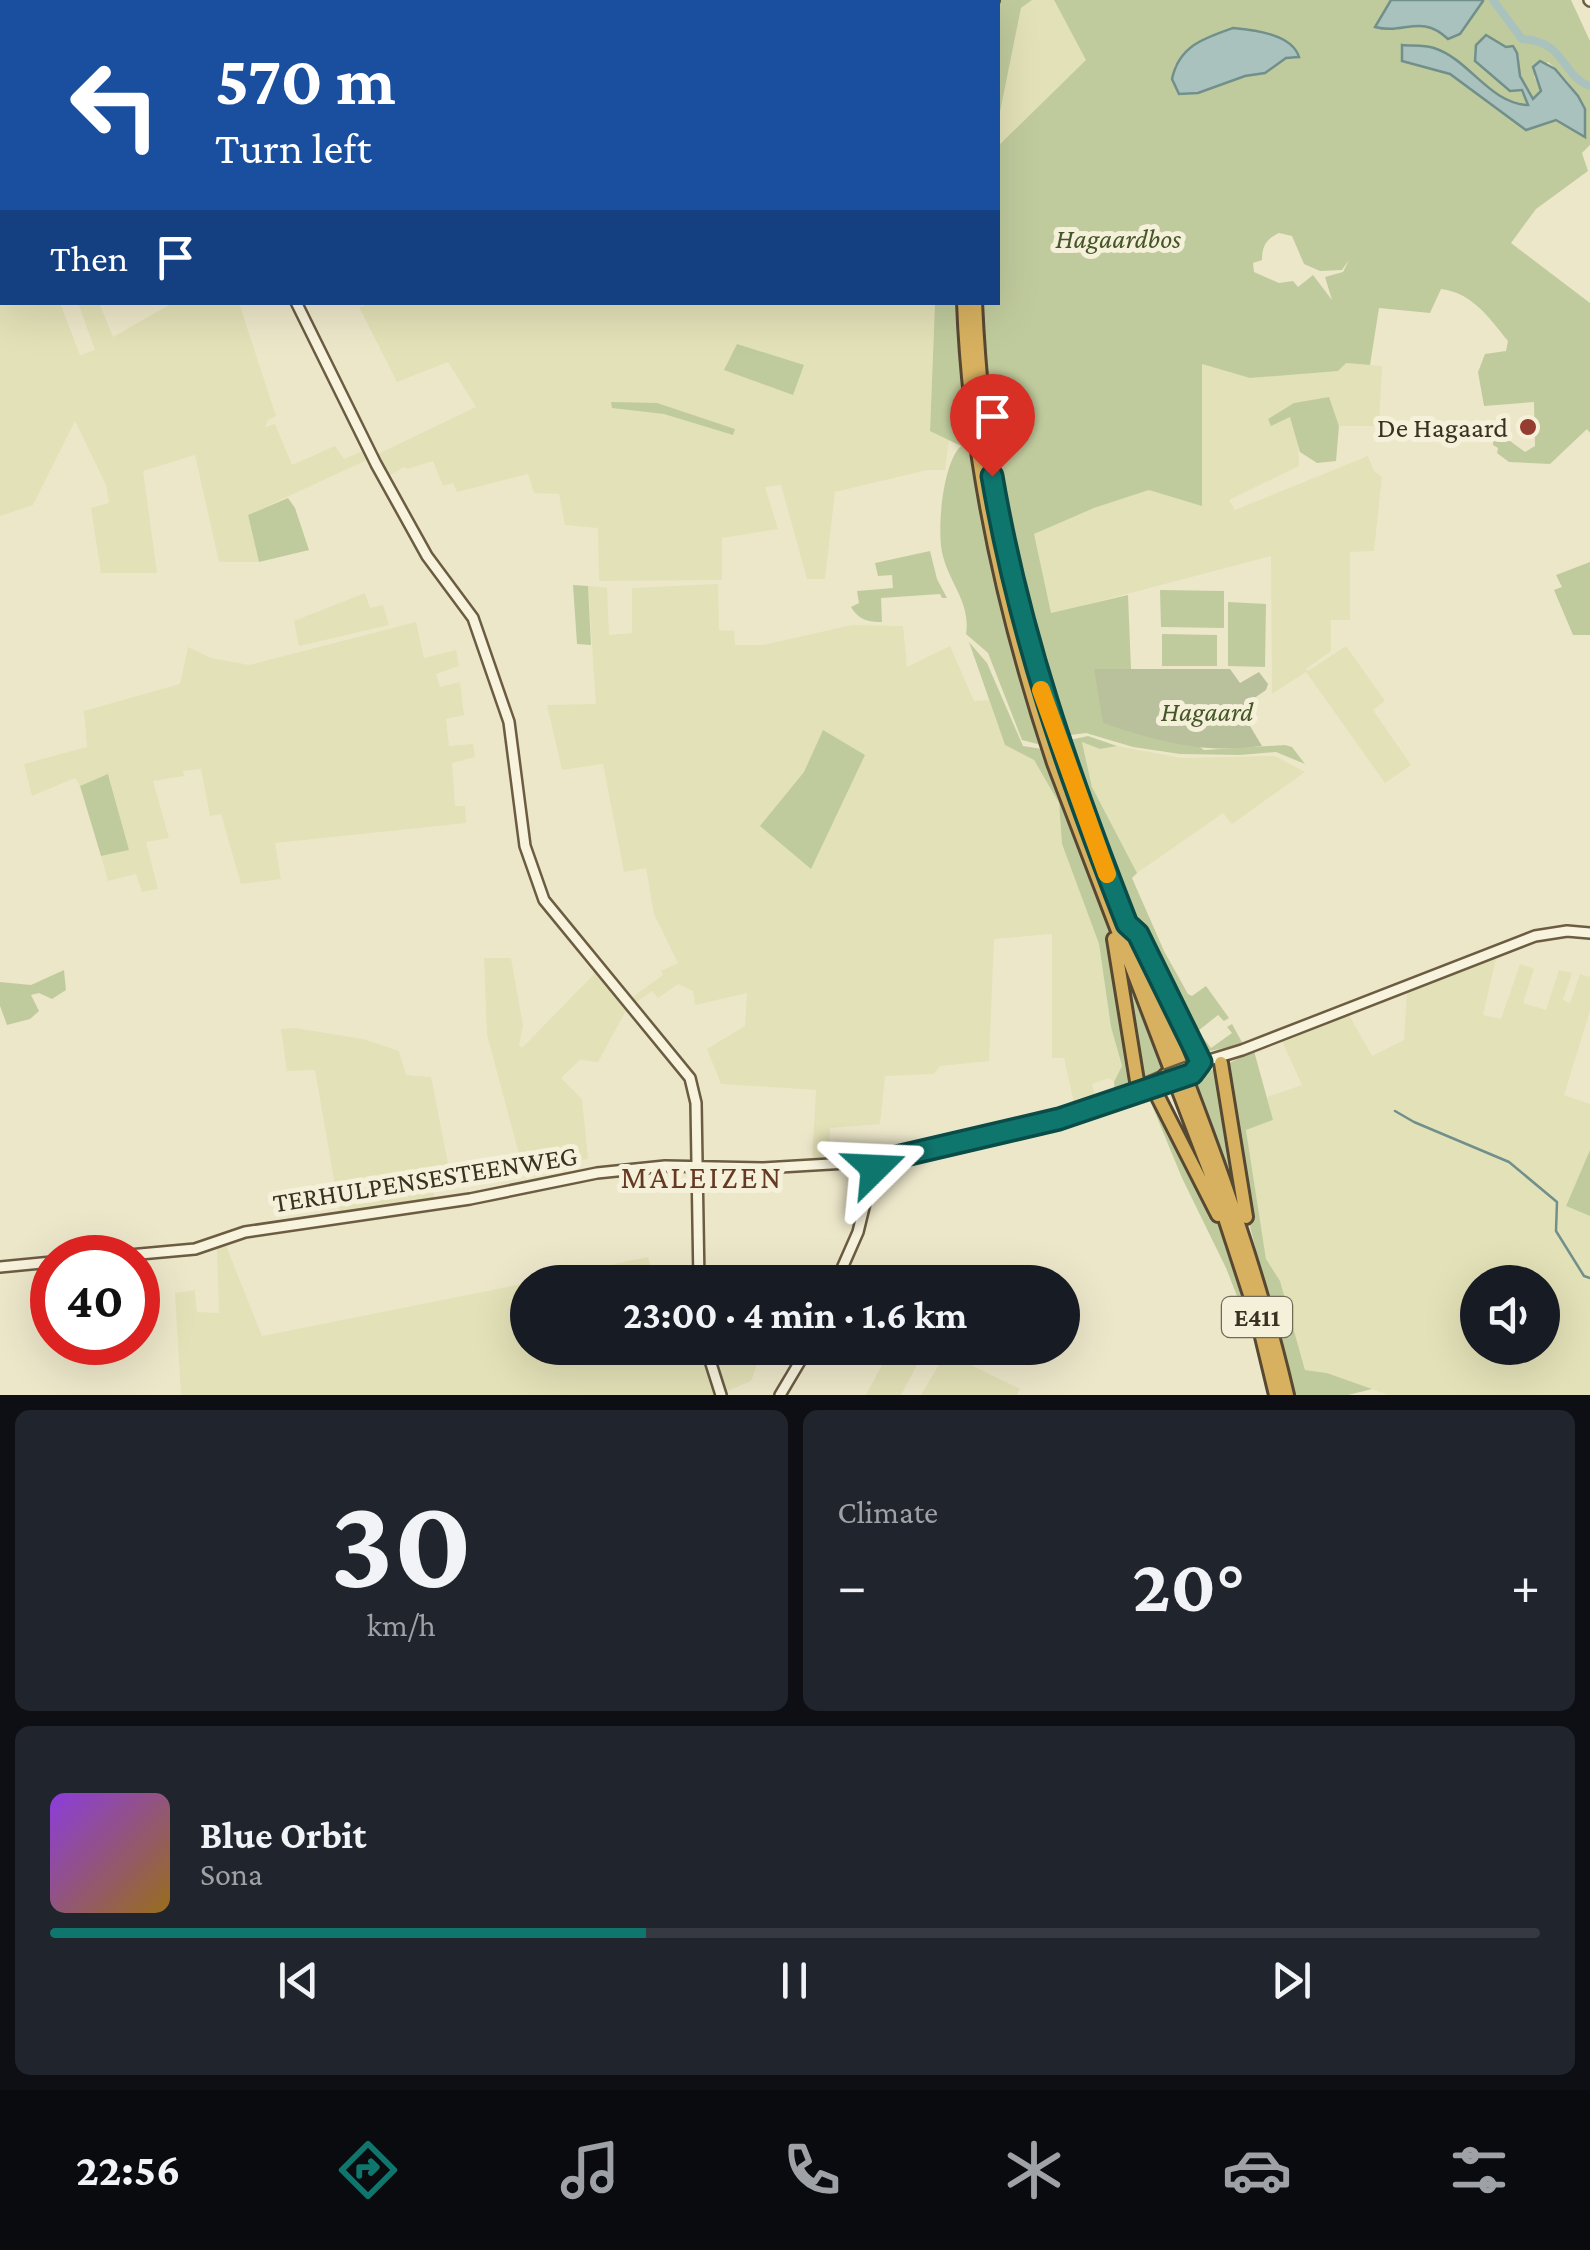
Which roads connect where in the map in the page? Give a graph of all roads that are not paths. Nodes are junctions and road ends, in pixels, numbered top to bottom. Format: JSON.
{"nodes":[{"id":1,"x":297,"y":305,"type":"edge"},
{"id":2,"x":964,"y":305,"type":"edge"},
{"id":3,"x":975,"y":305,"type":"edge"},
{"id":4,"x":1103,"y":893,"type":"junction"},
{"id":5,"x":1127,"y":924,"type":"junction"},
{"id":6,"x":1590,"y":933,"type":"edge"},
{"id":7,"x":1208,"y":1064,"type":"junction"},
{"id":8,"x":1149,"y":1085,"type":"junction"},
{"id":9,"x":875,"y":1162,"type":"junction"},
{"id":10,"x":696,"y":1167,"type":"junction"},
{"id":11,"x":1239,"y":1238,"type":"junction"},
{"id":12,"x":1254,"y":1249,"type":"junction"},
{"id":13,"x":160,"y":1252,"type":"edge"},
{"id":14,"x":30,"y":1264,"type":"edge"},
{"id":15,"x":699,"y":1265,"type":"edge"},
{"id":16,"x":843,"y":1265,"type":"edge"},
{"id":17,"x":0,"y":1267,"type":"edge"},
{"id":18,"x":1267,"y":1312,"type":"junction"},
{"id":19,"x":711,"y":1365,"type":"edge"},
{"id":20,"x":798,"y":1365,"type":"edge"},
{"id":21,"x":721,"y":1395,"type":"edge"},
{"id":22,"x":780,"y":1395,"type":"edge"},
{"id":23,"x":1276,"y":1395,"type":"edge"},
{"id":24,"x":1287,"y":1395,"type":"edge"}],
"edges":[{"from":1,"to":10,"type":"main road"},
{"from":2,"to":4,"type":"highway","number":"E411"},
{"from":3,"to":5,"type":"highway","number":"E411"},
{"from":4,"to":8,"type":"highway"},
{"from":4,"to":11,"type":"highway","number":"E411"},
{"from":5,"to":7,"type":"highway"},
{"from":5,"to":11,"type":"highway","number":"E411"},
{"from":6,"to":7,"type":"main road","name":"TERHULPENSESTEENWEG"},
{"from":7,"to":8,"type":"main road","name":"TERHULPENSESTEENWEG","bridge":true},
{"from":7,"to":12,"type":"highway"},
{"from":8,"to":9,"type":"main road","name":"TERHULPENSESTEENWEG"},
{"from":8,"to":11,"type":"highway"},
{"from":9,"to":10,"type":"main road","name":"TERHULPENSESTEENWEG"},
{"from":9,"to":16,"type":"main road"},
{"from":10,"to":13,"type":"main road","name":"TERHULPENSESTEENWEG"},
{"from":10,"to":15,"type":"main road"},
{"from":11,"to":12,"type":"highway"},
{"from":11,"to":18,"type":"highway","number":"E411"},
{"from":11,"to":23,"type":"highway","number":"E411"},
{"from":12,"to":18,"type":"highway"},
{"from":14,"to":17,"type":"main road"},
{"from":18,"to":24,"type":"highway","number":"E411"},
{"from":19,"to":21,"type":"main road"},
{"from":20,"to":22,"type":"main road"}]}
